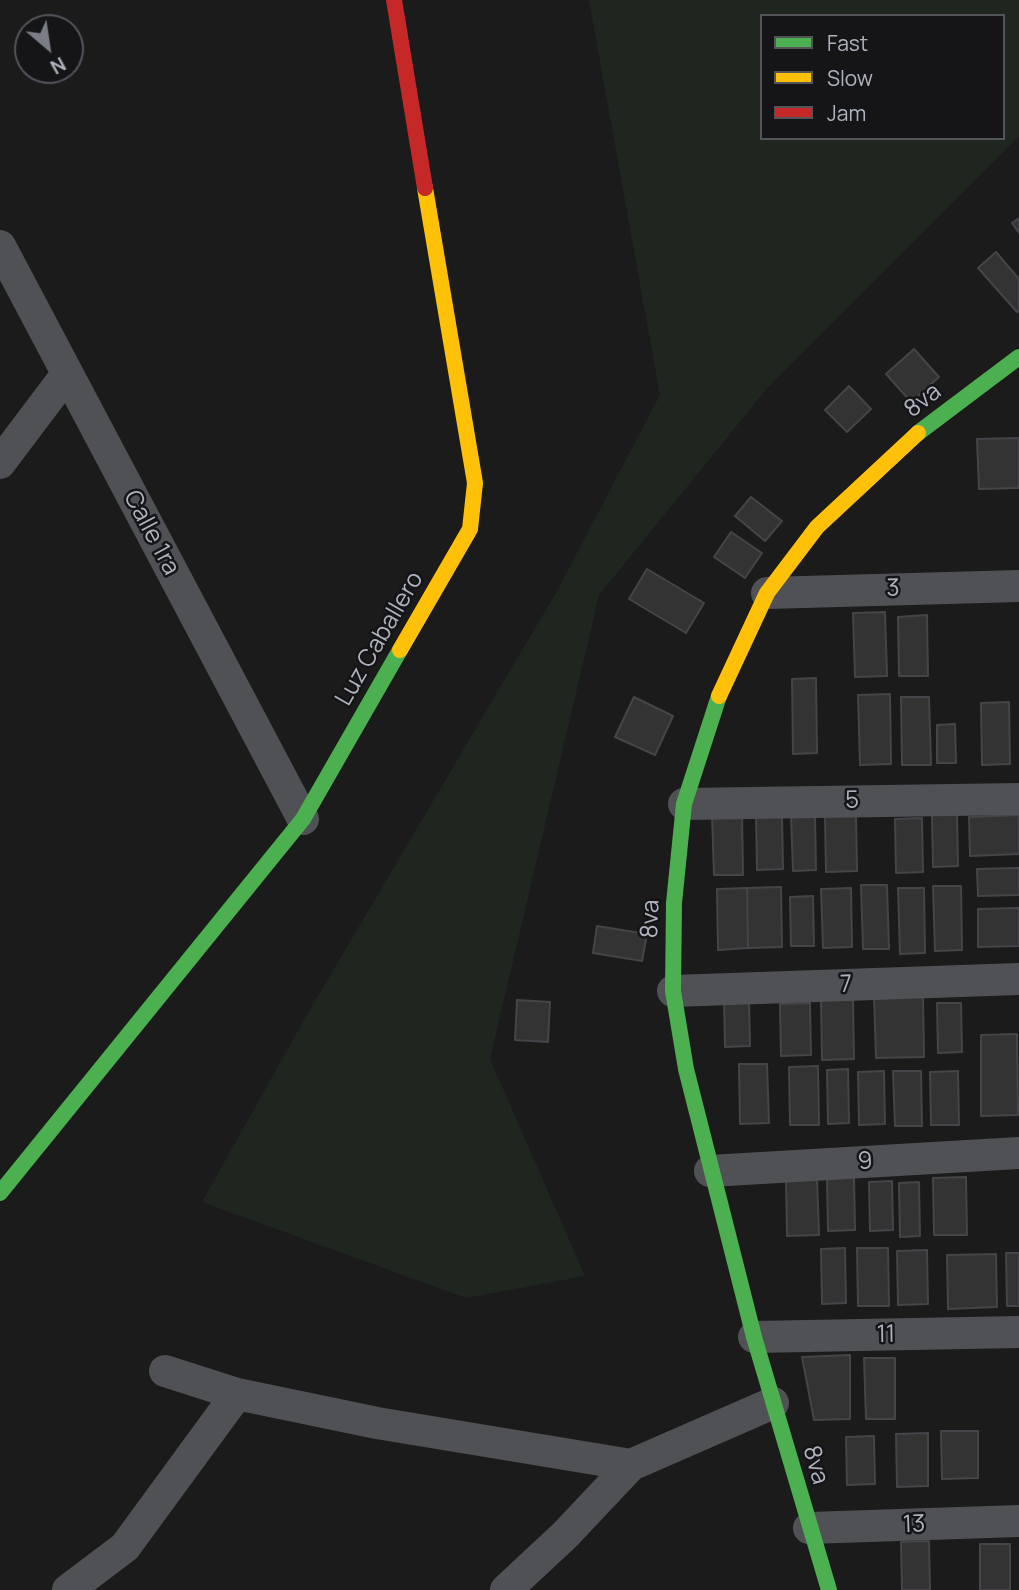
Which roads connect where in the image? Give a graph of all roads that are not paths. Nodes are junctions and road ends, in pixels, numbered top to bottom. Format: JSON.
{"nodes":[{"id":1,"x":394,"y":0,"type":"edge"},
{"id":2,"x":0,"y":246,"type":"edge"},
{"id":3,"x":1019,"y":357,"type":"edge"},
{"id":4,"x":67,"y":374,"type":"junction"},
{"id":5,"x":0,"y":463,"type":"edge"},
{"id":6,"x":1019,"y":586,"type":"edge"},
{"id":7,"x":767,"y":593,"type":"junction"},
{"id":8,"x":1019,"y":799,"type":"edge"},
{"id":9,"x":684,"y":804,"type":"junction"},
{"id":10,"x":303,"y":819,"type":"junction"},
{"id":11,"x":1019,"y":979,"type":"edge"},
{"id":12,"x":673,"y":991,"type":"junction"},
{"id":13,"x":1019,"y":1153,"type":"edge"},
{"id":14,"x":710,"y":1171,"type":"junction"},
{"id":15,"x":0,"y":1193,"type":"edge"},
{"id":16,"x":1019,"y":1332,"type":"edge"},
{"id":17,"x":754,"y":1337,"type":"junction"},
{"id":18,"x":165,"y":1371,"type":"dead end"},
{"id":19,"x":237,"y":1394,"type":"junction"},
{"id":20,"x":773,"y":1403,"type":"junction"},
{"id":21,"x":631,"y":1465,"type":"junction"},
{"id":22,"x":1019,"y":1521,"type":"edge"},
{"id":23,"x":809,"y":1528,"type":"junction"},
{"id":24,"x":68,"y":1590,"type":"edge"},
{"id":25,"x":506,"y":1590,"type":"edge"},
{"id":26,"x":829,"y":1590,"type":"edge"}],
"edges":[{"from":1,"to":10,"type":"street","name":"Luz Caballero"},
{"from":2,"to":4,"type":"street","name":"Calle 1ra"},
{"from":3,"to":7,"type":"street","name":"8va"},
{"from":4,"to":5,"type":"street"},
{"from":4,"to":10,"type":"street","name":"Calle 1ra"},
{"from":6,"to":7,"type":"street","name":"3"},
{"from":7,"to":9,"type":"street","name":"8va"},
{"from":8,"to":9,"type":"street","name":"5"},
{"from":9,"to":12,"type":"street","name":"8va"},
{"from":10,"to":15,"type":"street","name":"Luz Caballero"},
{"from":11,"to":12,"type":"street","name":"7"},
{"from":12,"to":14,"type":"street","name":"8va"},
{"from":13,"to":14,"type":"street","name":"9"},
{"from":14,"to":17,"type":"street","name":"8va"},
{"from":16,"to":17,"type":"street","name":"11"},
{"from":17,"to":20,"type":"street","name":"8va"},
{"from":18,"to":19,"type":"street"},
{"from":19,"to":21,"type":"street"},
{"from":19,"to":24,"type":"street"},
{"from":20,"to":21,"type":"street"},
{"from":20,"to":23,"type":"street","name":"8va"},
{"from":21,"to":25,"type":"street"},
{"from":22,"to":23,"type":"street","name":"13"},
{"from":23,"to":26,"type":"street","name":"8va"}]}
